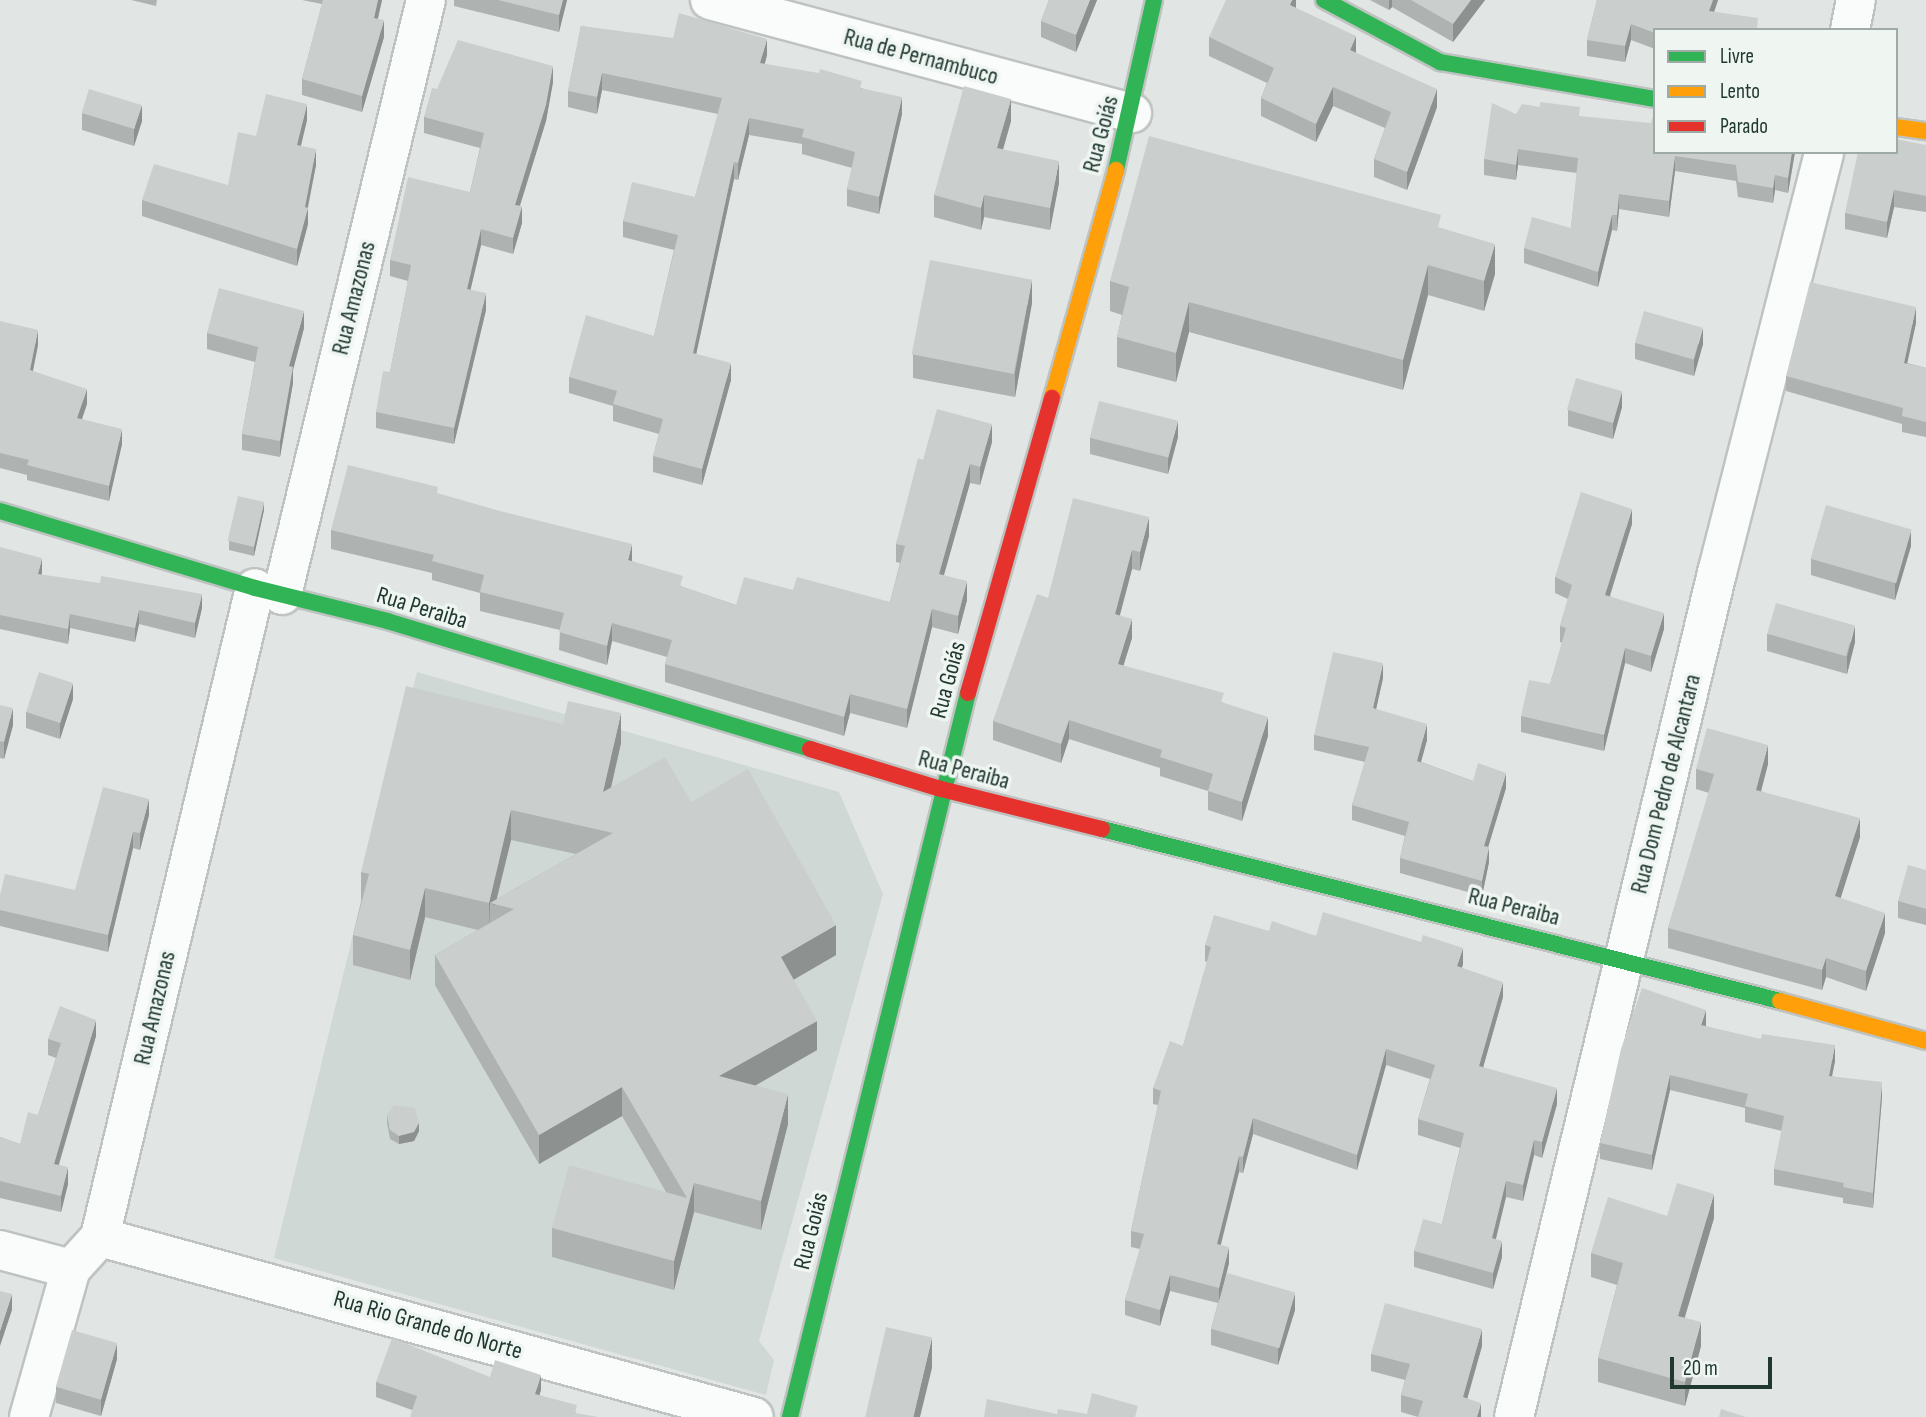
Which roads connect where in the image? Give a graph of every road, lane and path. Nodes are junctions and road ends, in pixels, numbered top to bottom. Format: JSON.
{"nodes":[{"id":1,"x":426,"y":0,"type":"edge"},
{"id":2,"x":710,"y":0,"type":"edge"},
{"id":3,"x":1154,"y":0,"type":"edge"},
{"id":4,"x":1324,"y":0,"type":"edge"},
{"id":5,"x":1856,"y":0,"type":"edge"},
{"id":6,"x":1850,"y":28,"type":"edge"},
{"id":7,"x":1653,"y":99,"type":"edge"},
{"id":8,"x":1132,"y":113,"type":"junction"},
{"id":9,"x":1898,"y":127,"type":"edge"},
{"id":10,"x":1926,"y":131,"type":"edge"},
{"id":11,"x":1824,"y":154,"type":"edge"},
{"id":12,"x":0,"y":511,"type":"edge"},
{"id":13,"x":268,"y":592,"type":"junction"},
{"id":14,"x":941,"y":789,"type":"junction"},
{"id":15,"x":1623,"y":958,"type":"junction"},
{"id":16,"x":1926,"y":1041,"type":"edge"},
{"id":17,"x":100,"y":1237,"type":"junction"},
{"id":18,"x":0,"y":1250,"type":"edge"},
{"id":19,"x":71,"y":1269,"type":"junction"},
{"id":20,"x":29,"y":1417,"type":"edge"},
{"id":21,"x":754,"y":1417,"type":"edge"},
{"id":22,"x":790,"y":1417,"type":"edge"},
{"id":23,"x":1514,"y":1417,"type":"edge"}],
"edges":[{"from":1,"to":13,"type":"street","name":"Rua Amazonas"},
{"from":2,"to":8,"type":"street","name":"Rua de Pernambuco"},
{"from":3,"to":8,"type":"street","name":"Rua Goiás"},
{"from":4,"to":7,"type":"street"},
{"from":5,"to":6,"type":"street"},
{"from":8,"to":14,"type":"street","name":"Rua Goiás"},
{"from":9,"to":10,"type":"street"},
{"from":11,"to":15,"type":"street","name":"Rua Dom Pedro de Alcantara"},
{"from":12,"to":13,"type":"street","name":"Rua Peraiba"},
{"from":13,"to":14,"type":"street","name":"Rua Peraiba"},
{"from":13,"to":17,"type":"street","name":"Rua Amazonas"},
{"from":14,"to":15,"type":"street","name":"Rua Peraiba"},
{"from":14,"to":22,"type":"street","name":"Rua Goiás"},
{"from":15,"to":16,"type":"street","name":"Rua Peraiba"},
{"from":15,"to":23,"type":"street","name":"Rua Dom Pedro de Alcantara"},
{"from":17,"to":19,"type":"street","name":"Rua Amazonas"},
{"from":17,"to":21,"type":"street","name":"Rua Rio Grande do Norte"},
{"from":18,"to":19,"type":"street"},
{"from":19,"to":20,"type":"street","name":"Rua Amazonas"}]}
